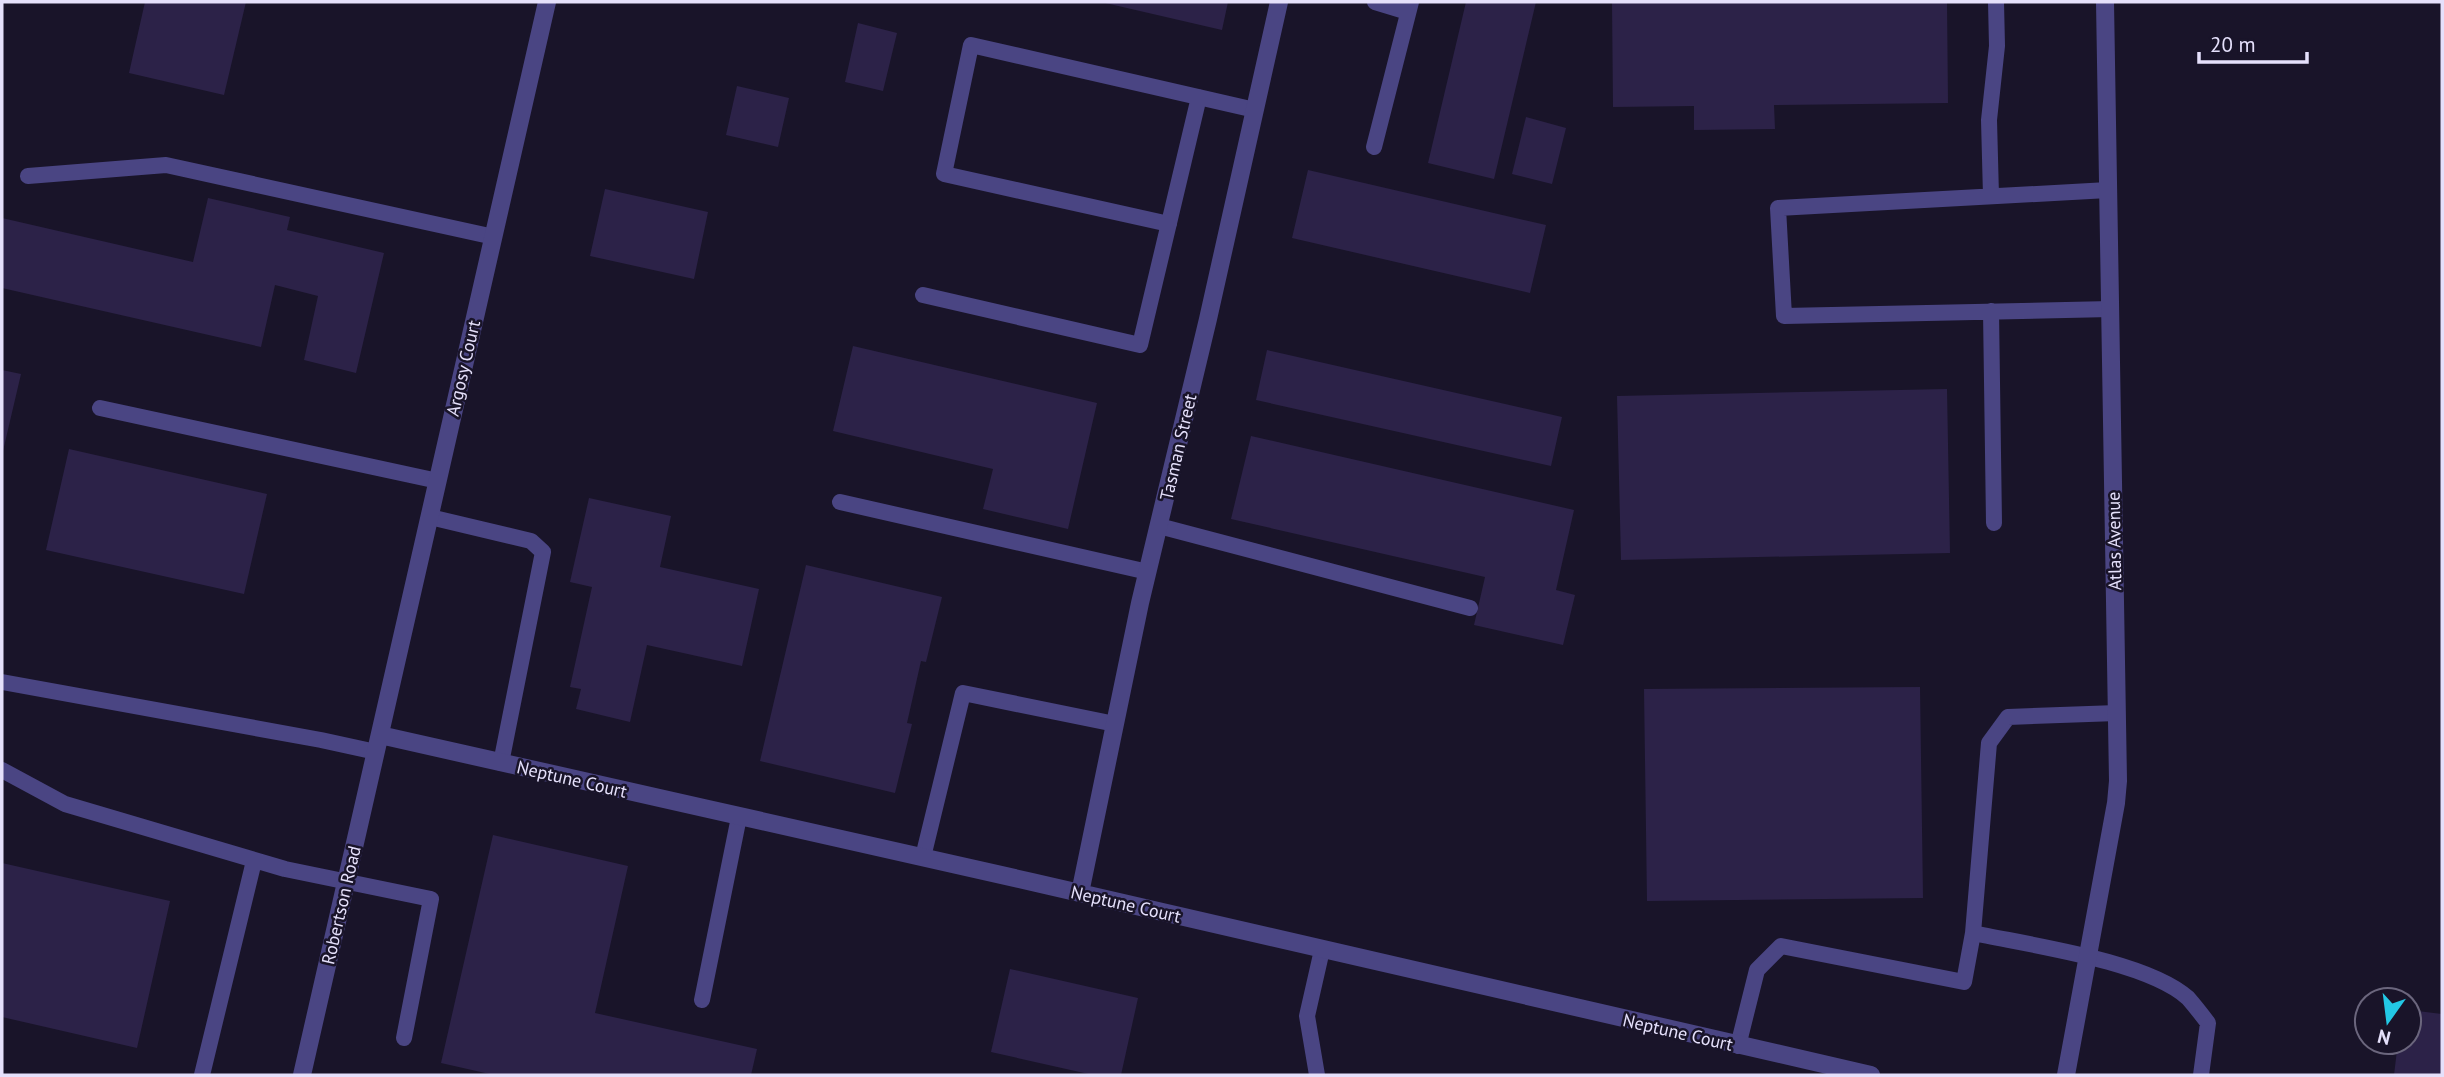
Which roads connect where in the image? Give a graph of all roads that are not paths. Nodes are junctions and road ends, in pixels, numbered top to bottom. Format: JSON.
{"nodes":[{"id":1,"x":547,"y":2,"type":"edge"},
{"id":2,"x":1279,"y":2,"type":"edge"},
{"id":3,"x":1375,"y":2,"type":"edge"},
{"id":4,"x":1996,"y":2,"type":"edge"},
{"id":5,"x":2105,"y":2,"type":"edge"},
{"id":6,"x":1409,"y":7,"type":"edge"},
{"id":7,"x":1199,"y":97,"type":"junction"},
{"id":8,"x":1255,"y":110,"type":"junction"},
{"id":9,"x":1374,"y":147,"type":"dead end"},
{"id":10,"x":28,"y":176,"type":"dead end"},
{"id":11,"x":2108,"y":190,"type":"junction"},
{"id":12,"x":1991,"y":196,"type":"junction"},
{"id":13,"x":1169,"y":224,"type":"junction"},
{"id":14,"x":494,"y":237,"type":"junction"},
{"id":15,"x":923,"y":295,"type":"dead end"},
{"id":16,"x":2111,"y":309,"type":"junction"},
{"id":17,"x":1991,"y":311,"type":"junction"},
{"id":18,"x":100,"y":408,"type":"dead end"},
{"id":19,"x":438,"y":481,"type":"junction"},
{"id":20,"x":840,"y":502,"type":"dead end"},
{"id":21,"x":430,"y":517,"type":"junction"},
{"id":22,"x":1994,"y":523,"type":"dead end"},
{"id":23,"x":1159,"y":526,"type":"junction"},
{"id":24,"x":1148,"y":572,"type":"junction"},
{"id":25,"x":1470,"y":608,"type":"dead end"},
{"id":26,"x":2,"y":682,"type":"edge"},
{"id":27,"x":2117,"y":713,"type":"junction"},
{"id":28,"x":1115,"y":724,"type":"junction"},
{"id":29,"x":378,"y":743,"type":"junction"},
{"id":30,"x":500,"y":763,"type":"junction"},
{"id":31,"x":2,"y":770,"type":"edge"},
{"id":32,"x":739,"y":817,"type":"junction"},
{"id":33,"x":923,"y":857,"type":"junction"},
{"id":34,"x":254,"y":861,"type":"junction"},
{"id":35,"x":346,"y":882,"type":"junction"},
{"id":36,"x":1080,"y":893,"type":"junction"},
{"id":37,"x":1973,"y":933,"type":"junction"},
{"id":38,"x":1322,"y":950,"type":"junction"},
{"id":39,"x":2088,"y":957,"type":"junction"},
{"id":40,"x":702,"y":1000,"type":"dead end"},
{"id":41,"x":404,"y":1038,"type":"dead end"},
{"id":42,"x":1738,"y":1046,"type":"junction"},
{"id":43,"x":202,"y":1075,"type":"edge"},
{"id":44,"x":302,"y":1075,"type":"edge"},
{"id":45,"x":1317,"y":1075,"type":"edge"},
{"id":46,"x":1871,"y":1075,"type":"edge"},
{"id":47,"x":2066,"y":1075,"type":"edge"},
{"id":48,"x":2201,"y":1075,"type":"edge"}],
"edges":[{"from":1,"to":14,"type":"street","name":"Argosy Court"},
{"from":2,"to":8,"type":"street","name":"Tasman Street"},
{"from":3,"to":6,"type":"lane"},
{"from":4,"to":12,"type":"lane"},
{"from":5,"to":11,"type":"street","name":"Atlas Avenue"},
{"from":6,"to":9,"type":"lane"},
{"from":7,"to":8,"type":"lane"},
{"from":7,"to":13,"type":"lane"},
{"from":7,"to":13,"type":"lane"},
{"from":8,"to":23,"type":"street","name":"Tasman Street"},
{"from":10,"to":14,"type":"lane"},
{"from":11,"to":12,"type":"lane"},
{"from":11,"to":16,"type":"street","name":"Atlas Avenue"},
{"from":12,"to":17,"type":"lane"},
{"from":13,"to":15,"type":"lane"},
{"from":14,"to":19,"type":"street","name":"Argosy Court"},
{"from":16,"to":17,"type":"lane"},
{"from":16,"to":27,"type":"street","name":"Atlas Avenue"},
{"from":17,"to":22,"type":"lane"},
{"from":18,"to":19,"type":"lane"},
{"from":19,"to":21,"type":"street","name":"Argosy Court"},
{"from":20,"to":24,"type":"lane"},
{"from":21,"to":29,"type":"street","name":"Argosy Court"},
{"from":21,"to":30,"type":"lane"},
{"from":23,"to":24,"type":"street","name":"Tasman Street"},
{"from":23,"to":25,"type":"lane"},
{"from":24,"to":28,"type":"street","name":"Tasman Street"},
{"from":26,"to":29,"type":"lane"},
{"from":27,"to":37,"type":"lane"},
{"from":27,"to":39,"type":"street","name":"Atlas Avenue"},
{"from":28,"to":33,"type":"lane"},
{"from":28,"to":36,"type":"street","name":"Tasman Street"},
{"from":29,"to":30,"type":"street","name":"Neptune Court"},
{"from":29,"to":35,"type":"street","name":"Robertson Road"},
{"from":30,"to":32,"type":"street","name":"Neptune Court"},
{"from":31,"to":34,"type":"lane"},
{"from":32,"to":33,"type":"street","name":"Neptune Court"},
{"from":32,"to":40,"type":"lane"},
{"from":33,"to":36,"type":"street","name":"Neptune Court"},
{"from":34,"to":35,"type":"lane"},
{"from":34,"to":43,"type":"lane"},
{"from":35,"to":41,"type":"lane"},
{"from":35,"to":44,"type":"street","name":"Robertson Road"},
{"from":36,"to":38,"type":"street","name":"Neptune Court"},
{"from":37,"to":39,"type":"lane"},
{"from":37,"to":42,"type":"lane"},
{"from":38,"to":42,"type":"street","name":"Neptune Court"},
{"from":38,"to":45,"type":"lane"},
{"from":39,"to":47,"type":"street","name":"Atlas Avenue"},
{"from":39,"to":48,"type":"lane"},
{"from":42,"to":46,"type":"street","name":"Neptune Court"}]}
